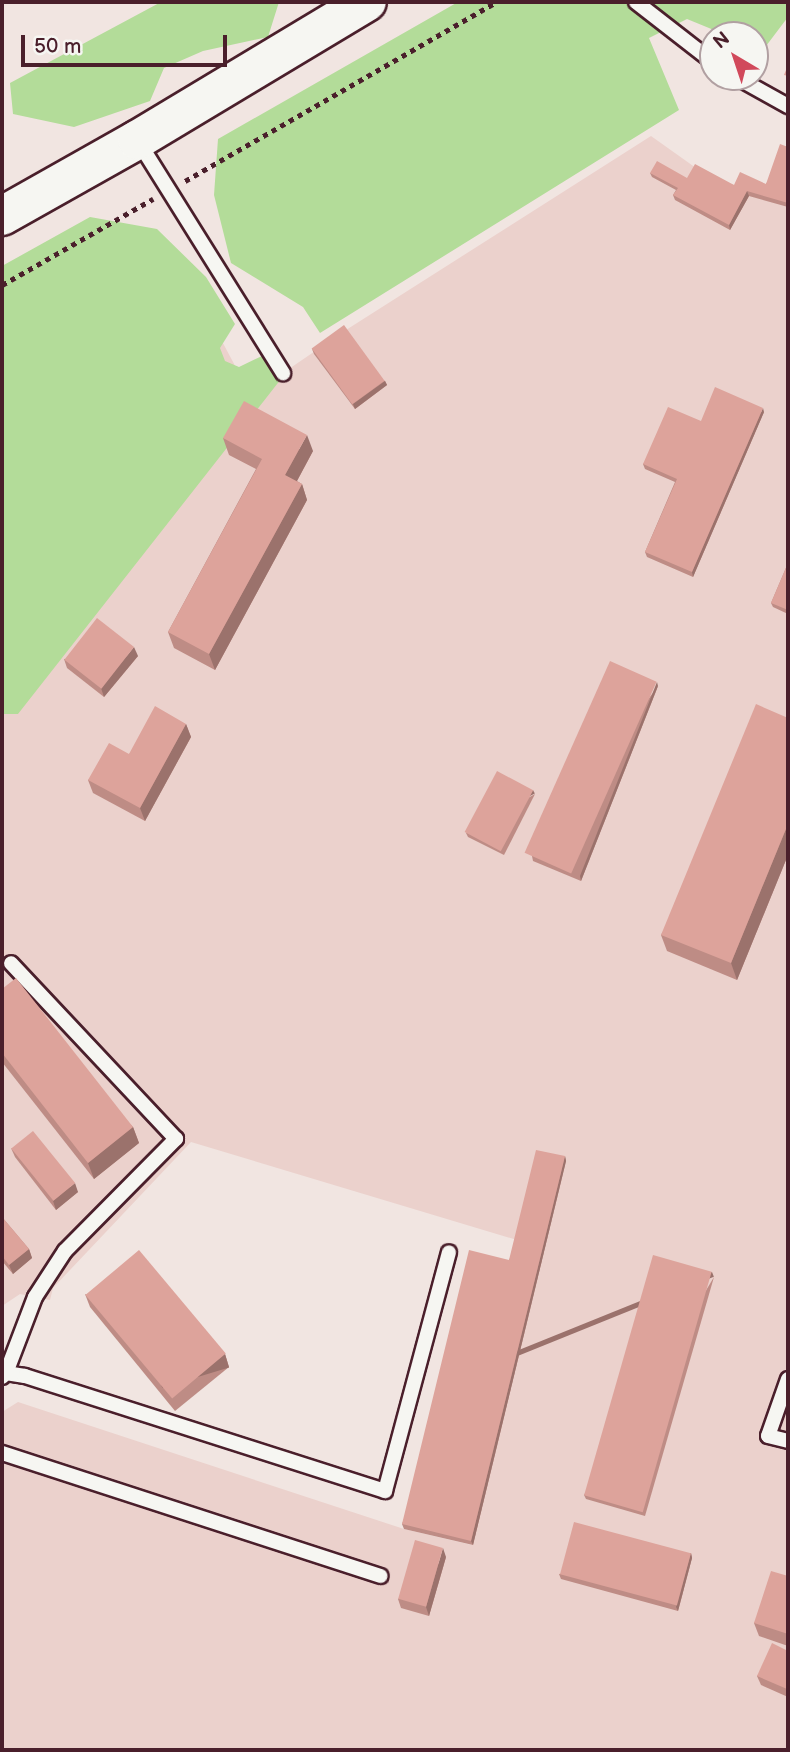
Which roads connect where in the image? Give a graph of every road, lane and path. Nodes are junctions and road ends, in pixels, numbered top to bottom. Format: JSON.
{"nodes":[{"id":1,"x":367,"y":2,"type":"edge"},
{"id":2,"x":496,"y":2,"type":"edge"},
{"id":3,"x":636,"y":2,"type":"edge"},
{"id":4,"x":699,"y":51,"type":"edge"},
{"id":5,"x":761,"y":91,"type":"edge"},
{"id":6,"x":788,"y":106,"type":"edge"},
{"id":7,"x":137,"y":140,"type":"junction"},
{"id":8,"x":169,"y":191,"type":"junction"},
{"id":9,"x":2,"y":216,"type":"edge"},
{"id":10,"x":2,"y":285,"type":"edge"},
{"id":11,"x":283,"y":373,"type":"dead end"},
{"id":12,"x":11,"y":963,"type":"dead end"},
{"id":13,"x":449,"y":1252,"type":"dead end"},
{"id":14,"x":4,"y":1375,"type":"edge"},
{"id":15,"x":788,"y":1379,"type":"edge"},
{"id":16,"x":788,"y":1441,"type":"edge"},
{"id":17,"x":2,"y":1453,"type":"edge"},
{"id":18,"x":380,"y":1576,"type":"dead end"}],
"edges":[{"from":1,"to":7,"type":"main road"},
{"from":2,"to":8,"type":"path"},
{"from":3,"to":4,"type":"lane"},
{"from":5,"to":6,"type":"lane"},
{"from":7,"to":8,"type":"lane"},
{"from":7,"to":9,"type":"main road"},
{"from":8,"to":10,"type":"path"},
{"from":8,"to":11,"type":"lane"},
{"from":12,"to":14,"type":"lane"},
{"from":13,"to":14,"type":"lane"},
{"from":15,"to":16,"type":"lane"},
{"from":17,"to":18,"type":"lane"}]}
